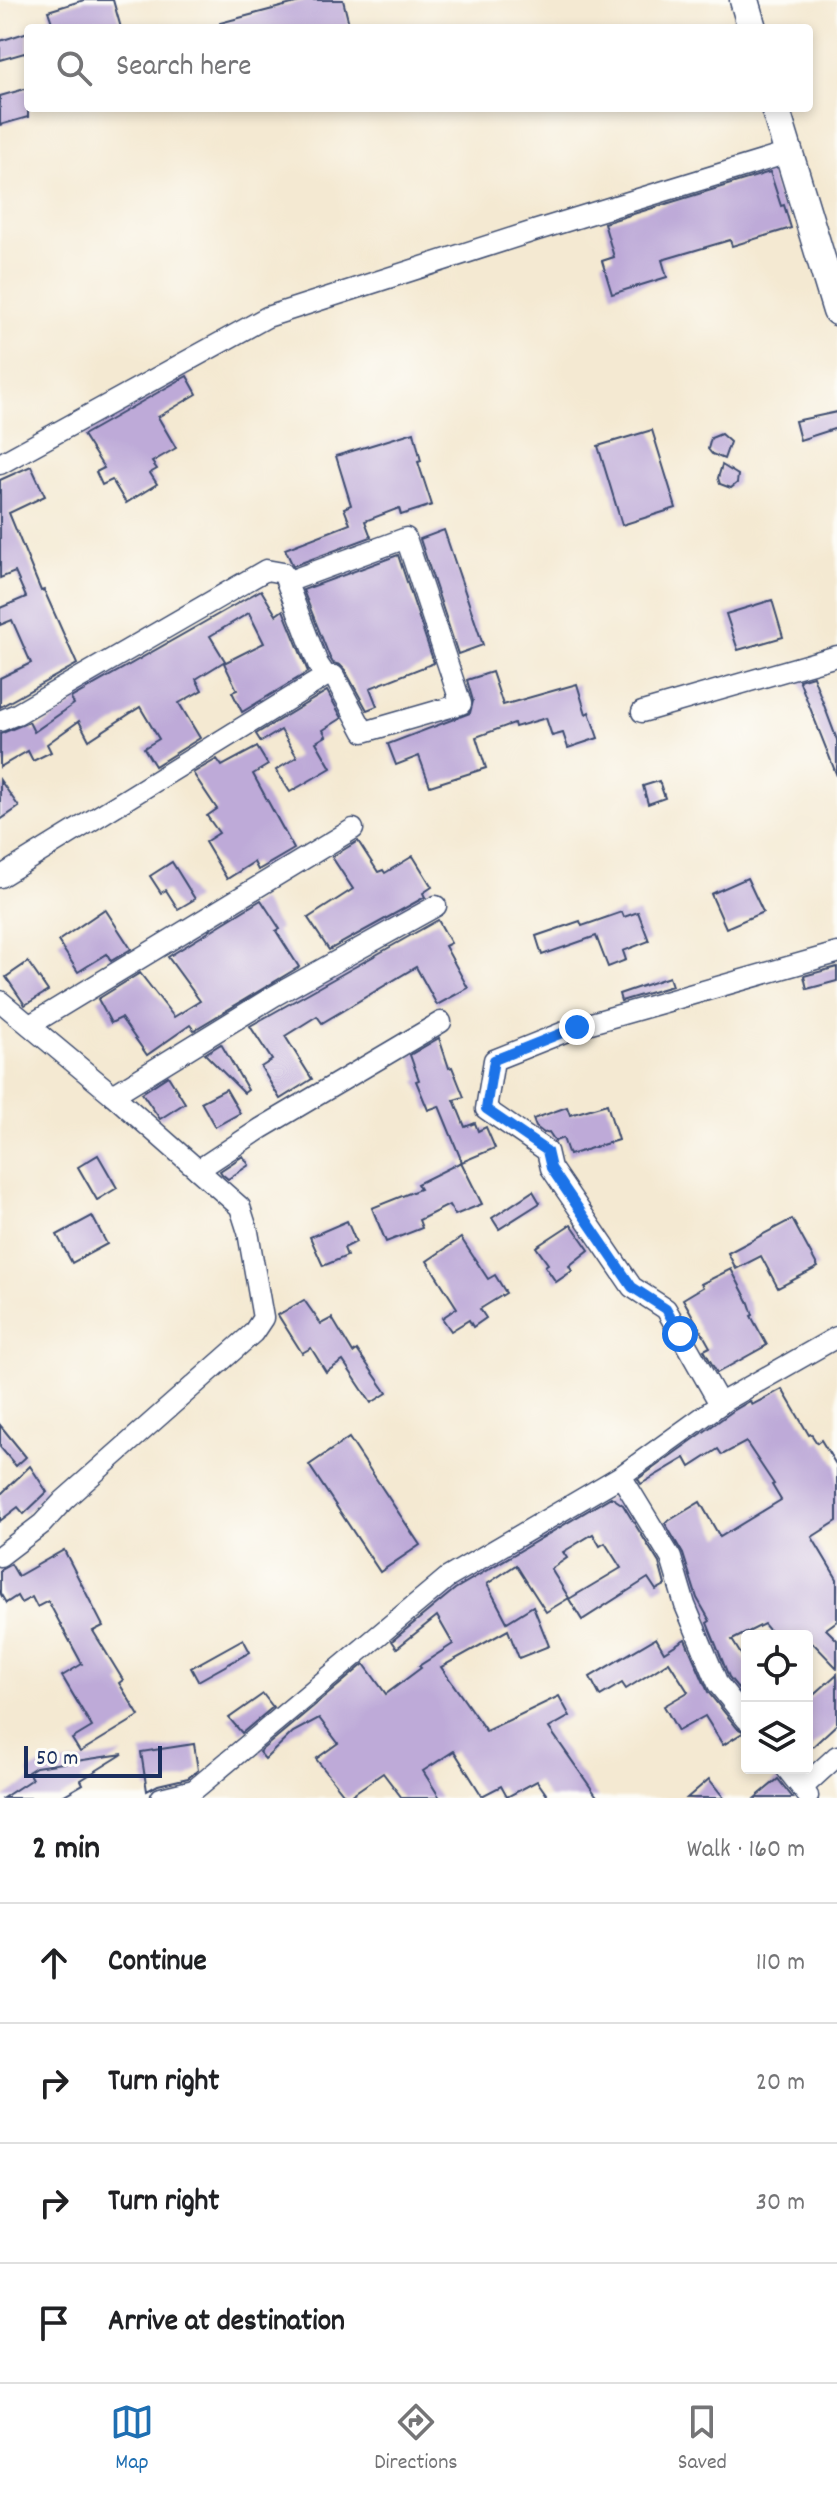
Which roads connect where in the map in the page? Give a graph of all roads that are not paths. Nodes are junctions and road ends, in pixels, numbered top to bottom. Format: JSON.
{"nodes":[{"id":1,"x":744,"y":0,"type":"edge"},
{"id":2,"x":751,"y":24,"type":"edge"},
{"id":3,"x":776,"y":112,"type":"edge"},
{"id":4,"x":788,"y":153,"type":"junction"},
{"id":5,"x":837,"y":311,"type":"edge"},
{"id":6,"x":0,"y":464,"type":"edge"},
{"id":7,"x":287,"y":582,"type":"junction"},
{"id":8,"x":837,"y":656,"type":"edge"},
{"id":9,"x":326,"y":676,"type":"junction"},
{"id":10,"x":642,"y":712,"type":"dead end"},
{"id":11,"x":0,"y":721,"type":"edge"},
{"id":12,"x":353,"y":829,"type":"dead end"},
{"id":13,"x":0,"y":877,"type":"edge"},
{"id":14,"x":436,"y":906,"type":"dead end"},
{"id":15,"x":837,"y":953,"type":"edge"},
{"id":16,"x":0,"y":1001,"type":"edge"},
{"id":17,"x":441,"y":1022,"type":"dead end"},
{"id":18,"x":30,"y":1025,"type":"junction"},
{"id":19,"x":113,"y":1095,"type":"junction"},
{"id":20,"x":198,"y":1170,"type":"junction"},
{"id":21,"x":837,"y":1337,"type":"edge"},
{"id":22,"x":720,"y":1404,"type":"junction"},
{"id":23,"x":621,"y":1476,"type":"junction"},
{"id":24,"x":0,"y":1556,"type":"edge"},
{"id":25,"x":741,"y":1713,"type":"edge"},
{"id":26,"x":837,"y":1756,"type":"edge"},
{"id":27,"x":791,"y":1774,"type":"edge"},
{"id":28,"x":805,"y":1793,"type":"edge"},
{"id":29,"x":197,"y":1794,"type":"edge"},
{"id":30,"x":161,"y":1798,"type":"edge"}],
"edges":[{"from":1,"to":2,"type":"street"},
{"from":3,"to":4,"type":"street"},
{"from":4,"to":5,"type":"street"},
{"from":4,"to":6,"type":"street"},
{"from":7,"to":9,"type":"street"},
{"from":7,"to":9,"type":"street"},
{"from":7,"to":11,"type":"street"},
{"from":8,"to":10,"type":"street"},
{"from":9,"to":13,"type":"street"},
{"from":12,"to":18,"type":"street"},
{"from":14,"to":19,"type":"street"},
{"from":15,"to":22,"type":"street"},
{"from":16,"to":18,"type":"street"},
{"from":17,"to":20,"type":"street"},
{"from":18,"to":19,"type":"street"},
{"from":19,"to":20,"type":"street"},
{"from":20,"to":24,"type":"street"},
{"from":21,"to":22,"type":"street"},
{"from":22,"to":23,"type":"street"},
{"from":23,"to":25,"type":"street"},
{"from":23,"to":29,"type":"street"},
{"from":26,"to":28,"type":"street"},
{"from":27,"to":28,"type":"street"},
{"from":29,"to":30,"type":"street"}]}
